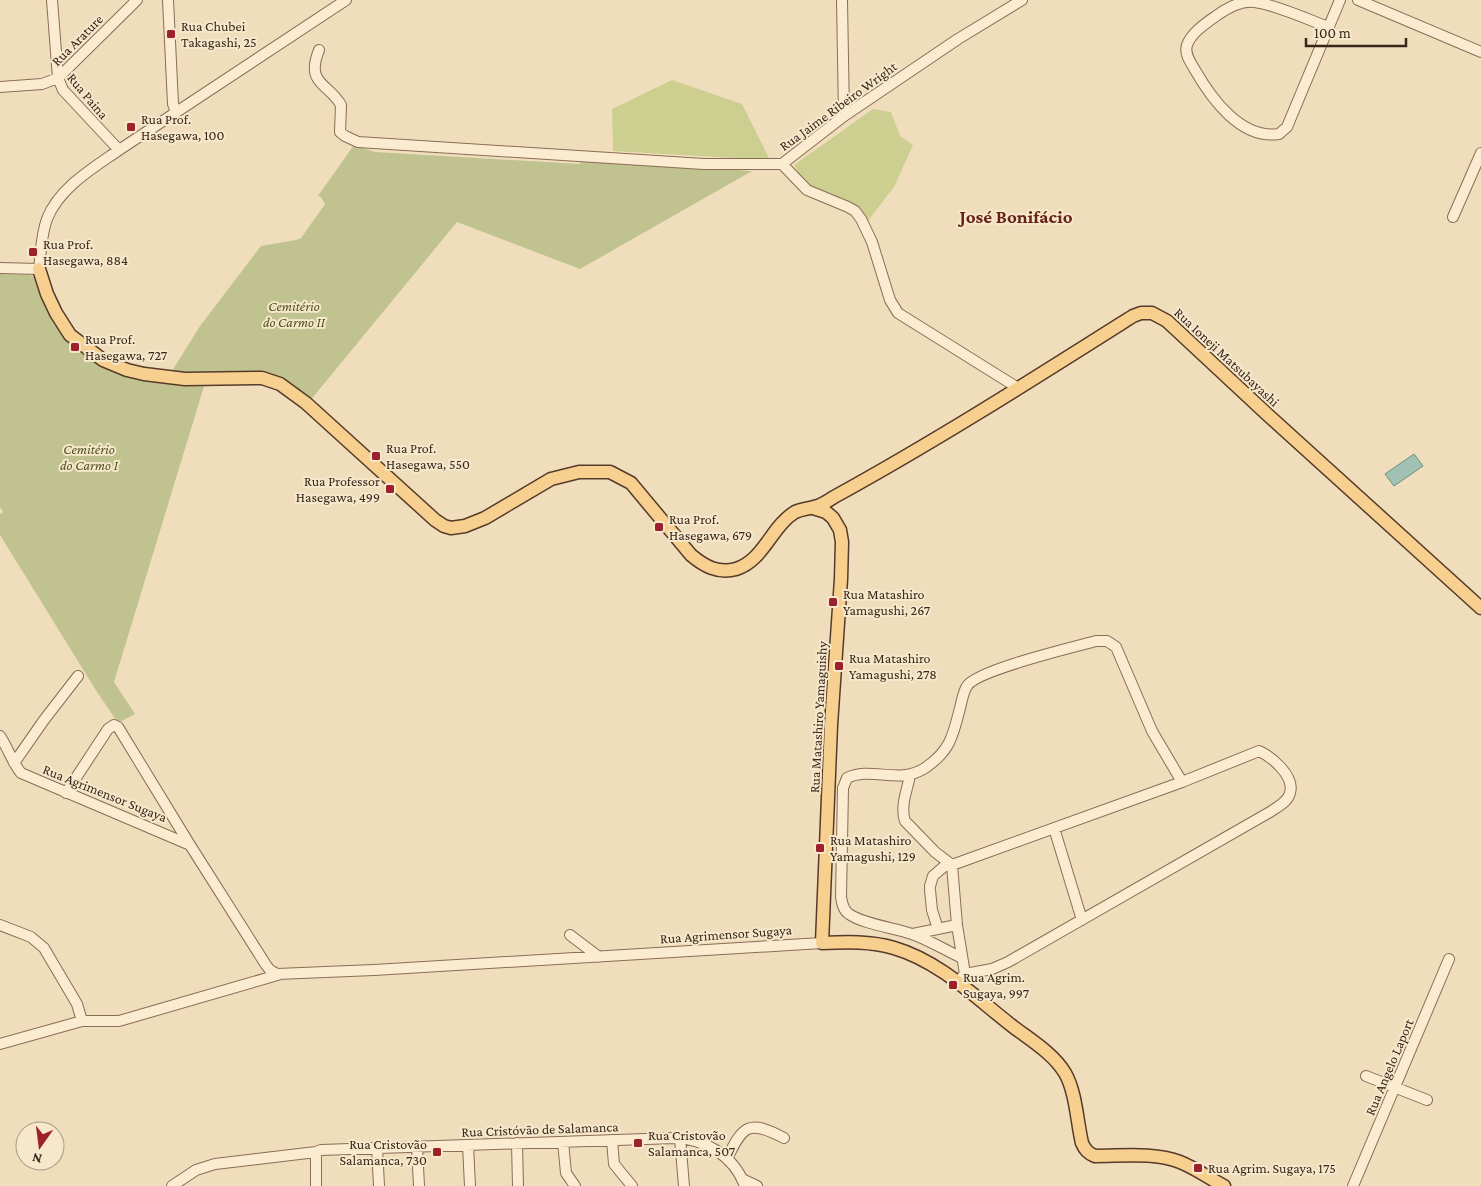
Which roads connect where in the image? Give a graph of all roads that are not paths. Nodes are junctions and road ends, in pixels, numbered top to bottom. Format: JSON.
{"nodes":[{"id":1,"x":52,"y":0,"type":"edge"},
{"id":2,"x":137,"y":0,"type":"edge"},
{"id":3,"x":168,"y":0,"type":"edge"},
{"id":4,"x":346,"y":0,"type":"edge"},
{"id":5,"x":842,"y":0,"type":"edge"},
{"id":6,"x":1022,"y":0,"type":"edge"},
{"id":7,"x":1340,"y":0,"type":"edge"},
{"id":8,"x":1358,"y":0,"type":"edge"},
{"id":9,"x":1328,"y":27,"type":"junction"},
{"id":10,"x":319,"y":50,"type":"dead end"},
{"id":11,"x":1481,"y":52,"type":"edge"},
{"id":12,"x":58,"y":78,"type":"junction"},
{"id":13,"x":0,"y":87,"type":"edge"},
{"id":14,"x":176,"y":112,"type":"junction"},
{"id":15,"x":844,"y":116,"type":"junction"},
{"id":16,"x":119,"y":150,"type":"junction"},
{"id":17,"x":1481,"y":152,"type":"edge"},
{"id":18,"x":782,"y":164,"type":"junction"},
{"id":19,"x":1453,"y":217,"type":"dead end"},
{"id":20,"x":0,"y":268,"type":"edge"},
{"id":21,"x":39,"y":269,"type":"junction"},
{"id":22,"x":1018,"y":388,"type":"junction"},
{"id":23,"x":813,"y":508,"type":"junction"},
{"id":24,"x":1481,"y":608,"type":"edge"},
{"id":25,"x":78,"y":676,"type":"dead end"},
{"id":26,"x":0,"y":736,"type":"edge"},
{"id":27,"x":14,"y":763,"type":"junction"},
{"id":28,"x":910,"y":776,"type":"junction"},
{"id":29,"x":1182,"y":782,"type":"junction"},
{"id":30,"x":66,"y":792,"type":"junction"},
{"id":31,"x":1054,"y":828,"type":"junction"},
{"id":32,"x":190,"y":845,"type":"junction"},
{"id":33,"x":950,"y":864,"type":"junction"},
{"id":34,"x":1082,"y":920,"type":"junction"},
{"id":35,"x":0,"y":925,"type":"edge"},
{"id":36,"x":957,"y":925,"type":"junction"},
{"id":37,"x":938,"y":929,"type":"junction"},
{"id":38,"x":913,"y":934,"type":"junction"},
{"id":39,"x":570,"y":935,"type":"dead end"},
{"id":40,"x":822,"y":943,"type":"junction"},
{"id":41,"x":599,"y":956,"type":"junction"},
{"id":42,"x":962,"y":958,"type":"junction"},
{"id":43,"x":1449,"y":959,"type":"dead end"},
{"id":44,"x":280,"y":974,"type":"junction"},
{"id":45,"x":961,"y":979,"type":"junction"},
{"id":46,"x":82,"y":1021,"type":"junction"},
{"id":47,"x":0,"y":1044,"type":"edge"},
{"id":48,"x":1366,"y":1076,"type":"dead end"},
{"id":49,"x":1395,"y":1087,"type":"junction"},
{"id":50,"x":1427,"y":1100,"type":"dead end"},
{"id":51,"x":680,"y":1138,"type":"junction"},
{"id":52,"x":784,"y":1138,"type":"dead end"},
{"id":53,"x":612,"y":1140,"type":"junction"},
{"id":54,"x":563,"y":1142,"type":"junction"},
{"id":55,"x":517,"y":1143,"type":"junction"},
{"id":56,"x":468,"y":1145,"type":"junction"},
{"id":57,"x":377,"y":1147,"type":"junction"},
{"id":58,"x":417,"y":1147,"type":"junction"},
{"id":59,"x":316,"y":1152,"type":"junction"},
{"id":60,"x":727,"y":1158,"type":"junction"},
{"id":61,"x":744,"y":1183,"type":"edge"},
{"id":62,"x":172,"y":1186,"type":"edge"},
{"id":63,"x":316,"y":1186,"type":"edge"},
{"id":64,"x":379,"y":1186,"type":"edge"},
{"id":65,"x":419,"y":1186,"type":"edge"},
{"id":66,"x":470,"y":1186,"type":"edge"},
{"id":67,"x":518,"y":1186,"type":"edge"},
{"id":68,"x":575,"y":1186,"type":"edge"},
{"id":69,"x":632,"y":1186,"type":"edge"},
{"id":70,"x":684,"y":1186,"type":"edge"},
{"id":71,"x":757,"y":1186,"type":"edge"},
{"id":72,"x":1224,"y":1186,"type":"edge"},
{"id":73,"x":1353,"y":1186,"type":"edge"}],
"edges":[{"from":1,"to":12,"type":"street"},
{"from":2,"to":12,"type":"street","name":"Rua Arature"},
{"from":3,"to":14,"type":"street"},
{"from":4,"to":14,"type":"street"},
{"from":5,"to":15,"type":"street"},
{"from":6,"to":15,"type":"street","name":"Rua Jaime Ribeiro Wright"},
{"from":7,"to":9,"type":"street"},
{"from":8,"to":11,"type":"street"},
{"from":9,"to":9,"type":"street"},
{"from":10,"to":18,"type":"street"},
{"from":12,"to":13,"type":"street","name":"Rua Paina"},
{"from":12,"to":16,"type":"street","name":"Rua Paina"},
{"from":14,"to":16,"type":"street"},
{"from":15,"to":18,"type":"street","name":"Rua Jaime Ribeiro Wright"},
{"from":16,"to":21,"type":"street"},
{"from":17,"to":19,"type":"street"},
{"from":18,"to":22,"type":"street","name":"Rua Jaime Ribeiro Wright"},
{"from":20,"to":21,"type":"street"},
{"from":21,"to":23,"type":"main road","name":"Rua Ioneji Matsubayashi"},
{"from":22,"to":23,"type":"main road","name":"Rua Ioneji Matsubayashi"},
{"from":22,"to":24,"type":"main road","name":"Rua Ioneji Matsubayashi"},
{"from":23,"to":40,"type":"main road","name":"Rua Matashiro Yamaguishy"},
{"from":25,"to":27,"type":"street"},
{"from":26,"to":27,"type":"street"},
{"from":27,"to":30,"type":"street","name":"Rua Agrimensor Sugaya"},
{"from":28,"to":29,"type":"street"},
{"from":28,"to":33,"type":"street"},
{"from":28,"to":38,"type":"street"},
{"from":29,"to":31,"type":"street"},
{"from":29,"to":34,"type":"street"},
{"from":30,"to":32,"type":"street","name":"Rua Agrimensor Sugaya"},
{"from":30,"to":32,"type":"street","name":"Rua Agrimensor Sugaya"},
{"from":31,"to":33,"type":"street"},
{"from":31,"to":34,"type":"street"},
{"from":32,"to":44,"type":"street","name":"Rua Agrimensor Sugaya"},
{"from":33,"to":36,"type":"street"},
{"from":33,"to":37,"type":"street"},
{"from":34,"to":45,"type":"street"},
{"from":35,"to":46,"type":"street"},
{"from":36,"to":37,"type":"street"},
{"from":36,"to":42,"type":"street"},
{"from":37,"to":38,"type":"street"},
{"from":38,"to":42,"type":"street"},
{"from":39,"to":41,"type":"street"},
{"from":40,"to":41,"type":"street","name":"Rua Agrimensor Sugaya"},
{"from":40,"to":45,"type":"main road","name":"Rua Agrimensor Sugaya"},
{"from":41,"to":44,"type":"street","name":"Rua Agrimensor Sugaya"},
{"from":42,"to":45,"type":"street"},
{"from":43,"to":49,"type":"street","name":"Rua Angelo Laport"},
{"from":44,"to":46,"type":"street"},
{"from":45,"to":72,"type":"main road","name":"Rua Agrimensor Sugaya"},
{"from":46,"to":47,"type":"street"},
{"from":48,"to":49,"type":"street"},
{"from":49,"to":50,"type":"street"},
{"from":49,"to":73,"type":"street","name":"Rua Angelo Laport"},
{"from":51,"to":53,"type":"street","name":"Rua Cristóvão de Salamanca"},
{"from":51,"to":60,"type":"street","name":"Rua Cristóvão de Salamanca"},
{"from":51,"to":70,"type":"street"},
{"from":52,"to":60,"type":"street"},
{"from":53,"to":54,"type":"street","name":"Rua Cristóvão de Salamanca"},
{"from":53,"to":69,"type":"street"},
{"from":54,"to":55,"type":"street","name":"Rua Cristóvão de Salamanca"},
{"from":54,"to":68,"type":"street"},
{"from":55,"to":56,"type":"street","name":"Rua Cristóvão de Salamanca"},
{"from":55,"to":67,"type":"street"},
{"from":56,"to":58,"type":"street","name":"Rua Cristóvão de Salamanca"},
{"from":56,"to":66,"type":"street"},
{"from":57,"to":58,"type":"street","name":"Rua Cristóvão de Salamanca"},
{"from":57,"to":59,"type":"street","name":"Rua Cristóvão de Salamanca"},
{"from":57,"to":64,"type":"street"},
{"from":58,"to":65,"type":"street"},
{"from":59,"to":62,"type":"street","name":"Rua Cristóvão de Salamanca"},
{"from":59,"to":63,"type":"street"},
{"from":60,"to":61,"type":"street","name":"Rua Cristóvão de Salamanca"},
{"from":61,"to":71,"type":"street"}]}
